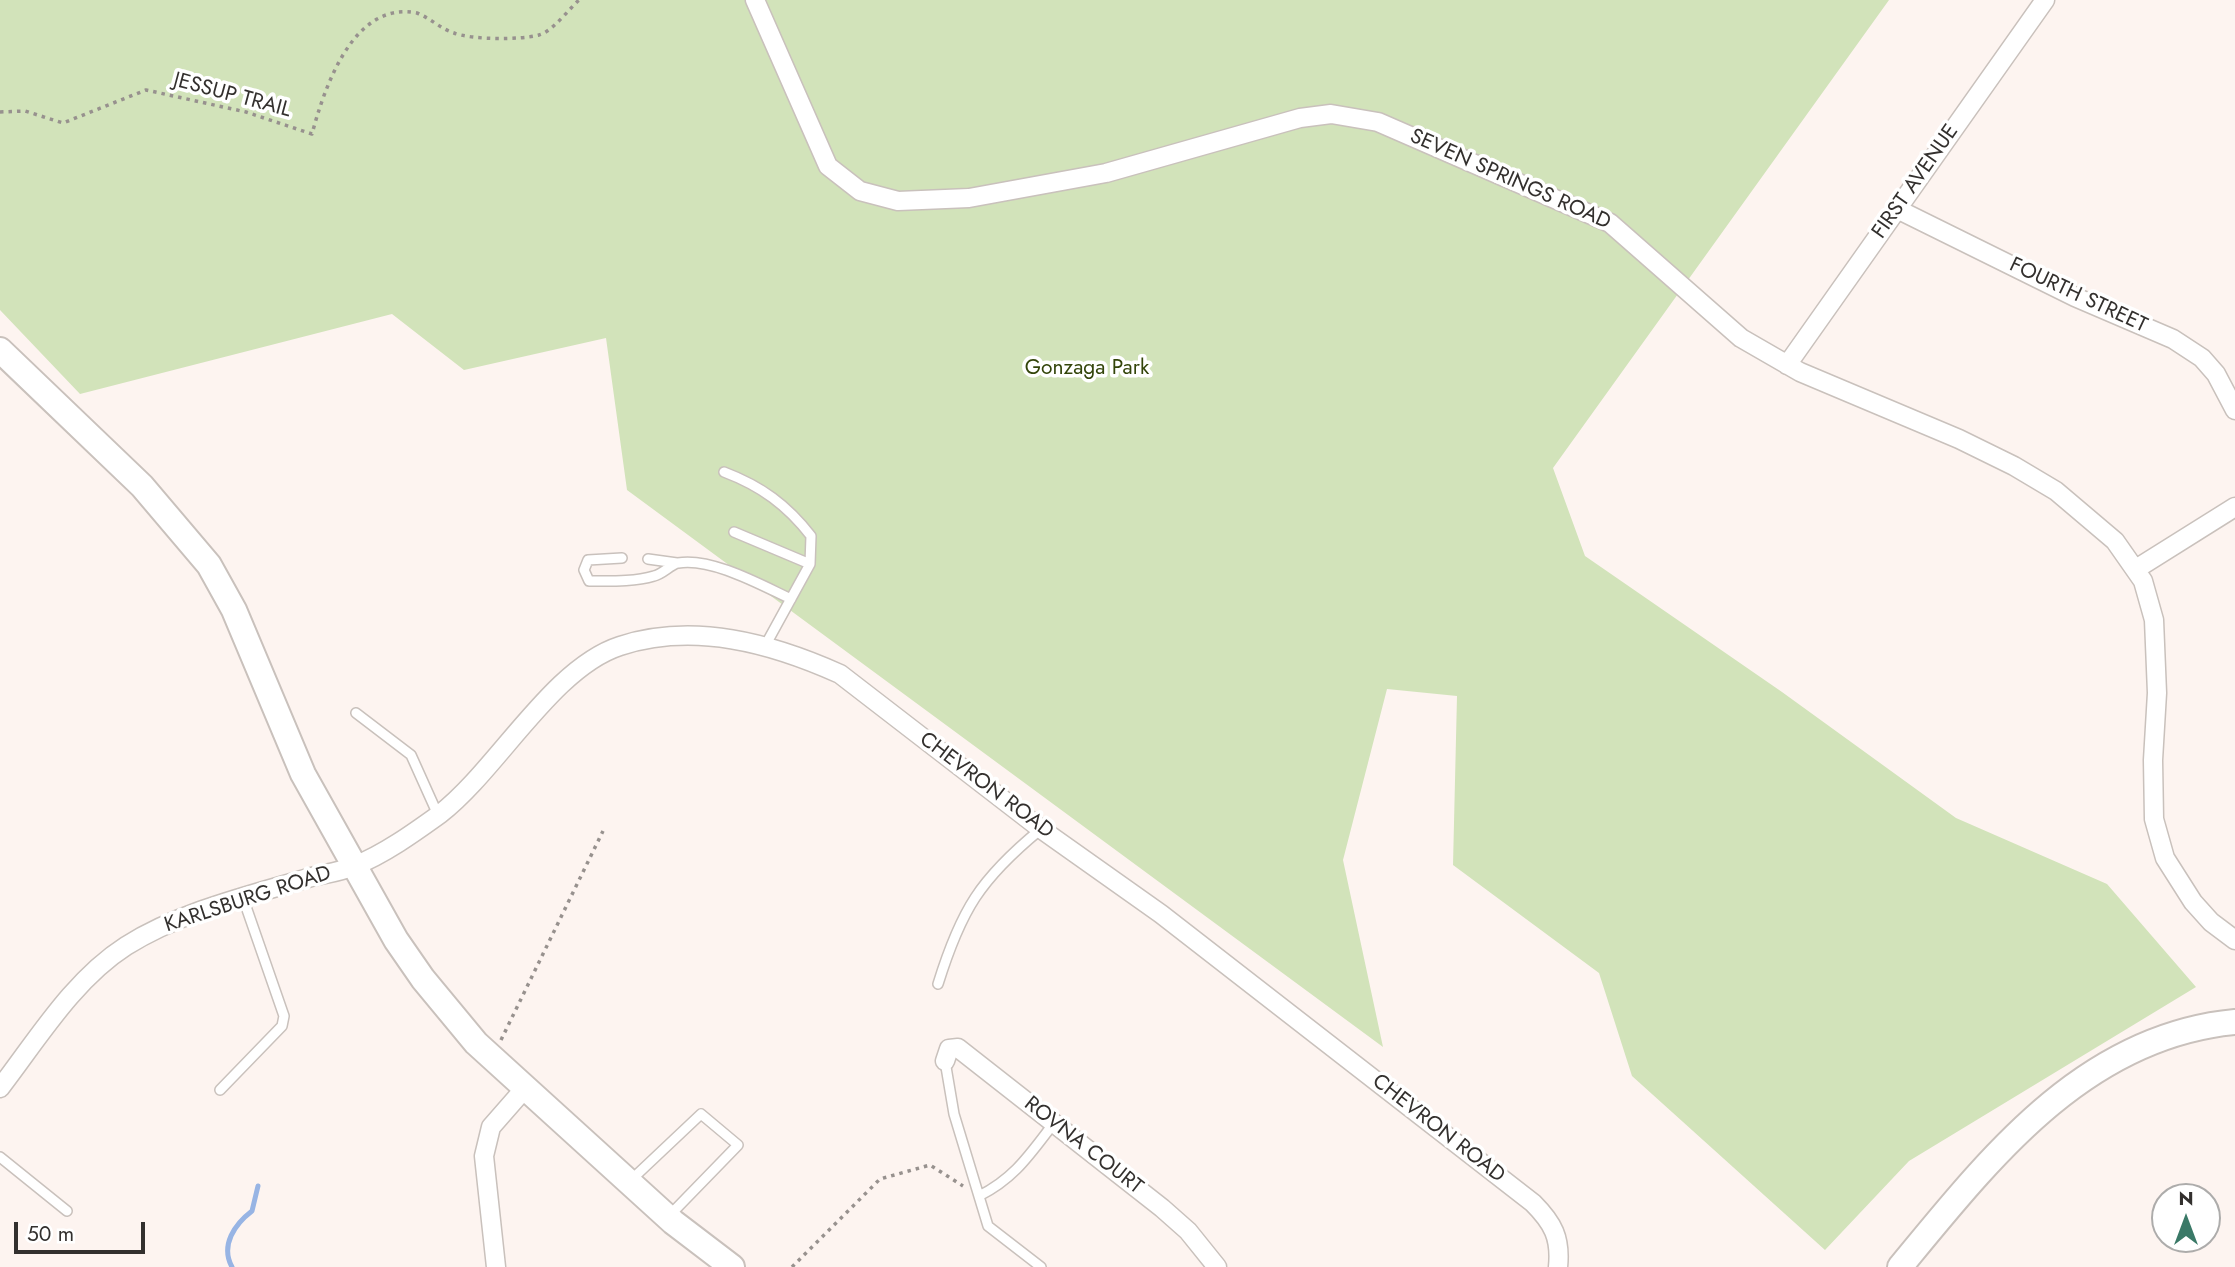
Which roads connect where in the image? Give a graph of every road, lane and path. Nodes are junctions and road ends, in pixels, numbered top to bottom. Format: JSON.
{"nodes":[{"id":1,"x":579,"y":0,"type":"edge"},
{"id":2,"x":755,"y":0,"type":"edge"},
{"id":3,"x":2045,"y":0,"type":"edge"},
{"id":4,"x":0,"y":112,"type":"edge"},
{"id":5,"x":1897,"y":209,"type":"junction"},
{"id":6,"x":0,"y":350,"type":"edge"},
{"id":7,"x":1787,"y":365,"type":"junction"},
{"id":8,"x":2235,"y":410,"type":"edge"},
{"id":9,"x":724,"y":472,"type":"dead end"},
{"id":10,"x":2235,"y":506,"type":"edge"},
{"id":11,"x":734,"y":532,"type":"dead end"},
{"id":12,"x":622,"y":558,"type":"dead end"},
{"id":13,"x":648,"y":559,"type":"dead end"},
{"id":14,"x":677,"y":563,"type":"junction"},
{"id":15,"x":810,"y":565,"type":"junction"},
{"id":16,"x":2136,"y":569,"type":"junction"},
{"id":17,"x":791,"y":599,"type":"junction"},
{"id":18,"x":765,"y":646,"type":"junction"},
{"id":19,"x":356,"y":713,"type":"dead end"},
{"id":20,"x":438,"y":815,"type":"junction"},
{"id":21,"x":1041,"y":830,"type":"junction"},
{"id":22,"x":603,"y":831,"type":"dead end"},
{"id":23,"x":355,"y":866,"type":"junction"},
{"id":24,"x":243,"y":898,"type":"junction"},
{"id":25,"x":2235,"y":940,"type":"edge"},
{"id":26,"x":938,"y":984,"type":"dead end"},
{"id":27,"x":2235,"y":1022,"type":"edge"},
{"id":28,"x":492,"y":1057,"type":"junction"},
{"id":29,"x":945,"y":1061,"type":"joint"},
{"id":30,"x":526,"y":1087,"type":"junction"},
{"id":31,"x":0,"y":1088,"type":"edge"},
{"id":32,"x":220,"y":1090,"type":"dead end"},
{"id":33,"x":1054,"y":1123,"type":"junction"},
{"id":34,"x":0,"y":1157,"type":"edge"},
{"id":35,"x":629,"y":1182,"type":"junction"},
{"id":36,"x":979,"y":1196,"type":"junction"},
{"id":37,"x":67,"y":1210,"type":"dead end"},
{"id":38,"x":668,"y":1217,"type":"junction"},
{"id":39,"x":496,"y":1267,"type":"edge"},
{"id":40,"x":732,"y":1267,"type":"edge"},
{"id":41,"x":792,"y":1267,"type":"edge"},
{"id":42,"x":1041,"y":1267,"type":"edge"},
{"id":43,"x":1217,"y":1267,"type":"edge"},
{"id":44,"x":1558,"y":1267,"type":"edge"},
{"id":45,"x":1900,"y":1267,"type":"edge"}],
"edges":[{"from":1,"to":4,"type":"path","name":"JESSUP TRAIL"},
{"from":2,"to":7,"type":"street","name":"SEVEN SPRINGS ROAD"},
{"from":3,"to":5,"type":"street","name":"FIRST AVENUE"},
{"from":5,"to":7,"type":"street","name":"FIRST AVENUE"},
{"from":5,"to":8,"type":"street","name":"FOURTH STREET"},
{"from":6,"to":23,"type":"street"},
{"from":7,"to":16,"type":"street","name":"SEVEN SPRINGS ROAD"},
{"from":9,"to":15,"type":"lane"},
{"from":10,"to":16,"type":"street"},
{"from":11,"to":15,"type":"lane"},
{"from":12,"to":14,"type":"lane"},
{"from":13,"to":14,"type":"lane"},
{"from":14,"to":17,"type":"lane"},
{"from":15,"to":17,"type":"lane"},
{"from":16,"to":25,"type":"street","name":"SEVEN SPRINGS ROAD"},
{"from":17,"to":18,"type":"lane"},
{"from":18,"to":20,"type":"street","name":"CHEVRON ROAD"},
{"from":18,"to":21,"type":"street","name":"CHEVRON ROAD"},
{"from":19,"to":20,"type":"lane"},
{"from":20,"to":23,"type":"street","name":"CHEVRON ROAD"},
{"from":21,"to":26,"type":"lane"},
{"from":21,"to":44,"type":"street","name":"CHEVRON ROAD"},
{"from":22,"to":28,"type":"path"},
{"from":23,"to":24,"type":"street","name":"KARLSBURG ROAD"},
{"from":23,"to":28,"type":"street"},
{"from":24,"to":31,"type":"street","name":"KARLSBURG ROAD"},
{"from":24,"to":32,"type":"lane"},
{"from":27,"to":45,"type":"street"},
{"from":28,"to":30,"type":"street"},
{"from":29,"to":33,"type":"street","name":"ROVNA COURT"},
{"from":29,"to":36,"type":"lane"},
{"from":30,"to":35,"type":"street"},
{"from":30,"to":39,"type":"street"},
{"from":33,"to":36,"type":"lane"},
{"from":33,"to":43,"type":"street","name":"ROVNA COURT"},
{"from":34,"to":37,"type":"lane"},
{"from":35,"to":38,"type":"street"},
{"from":35,"to":38,"type":"lane"},
{"from":36,"to":41,"type":"path"},
{"from":36,"to":42,"type":"lane"},
{"from":38,"to":40,"type":"street"}]}
